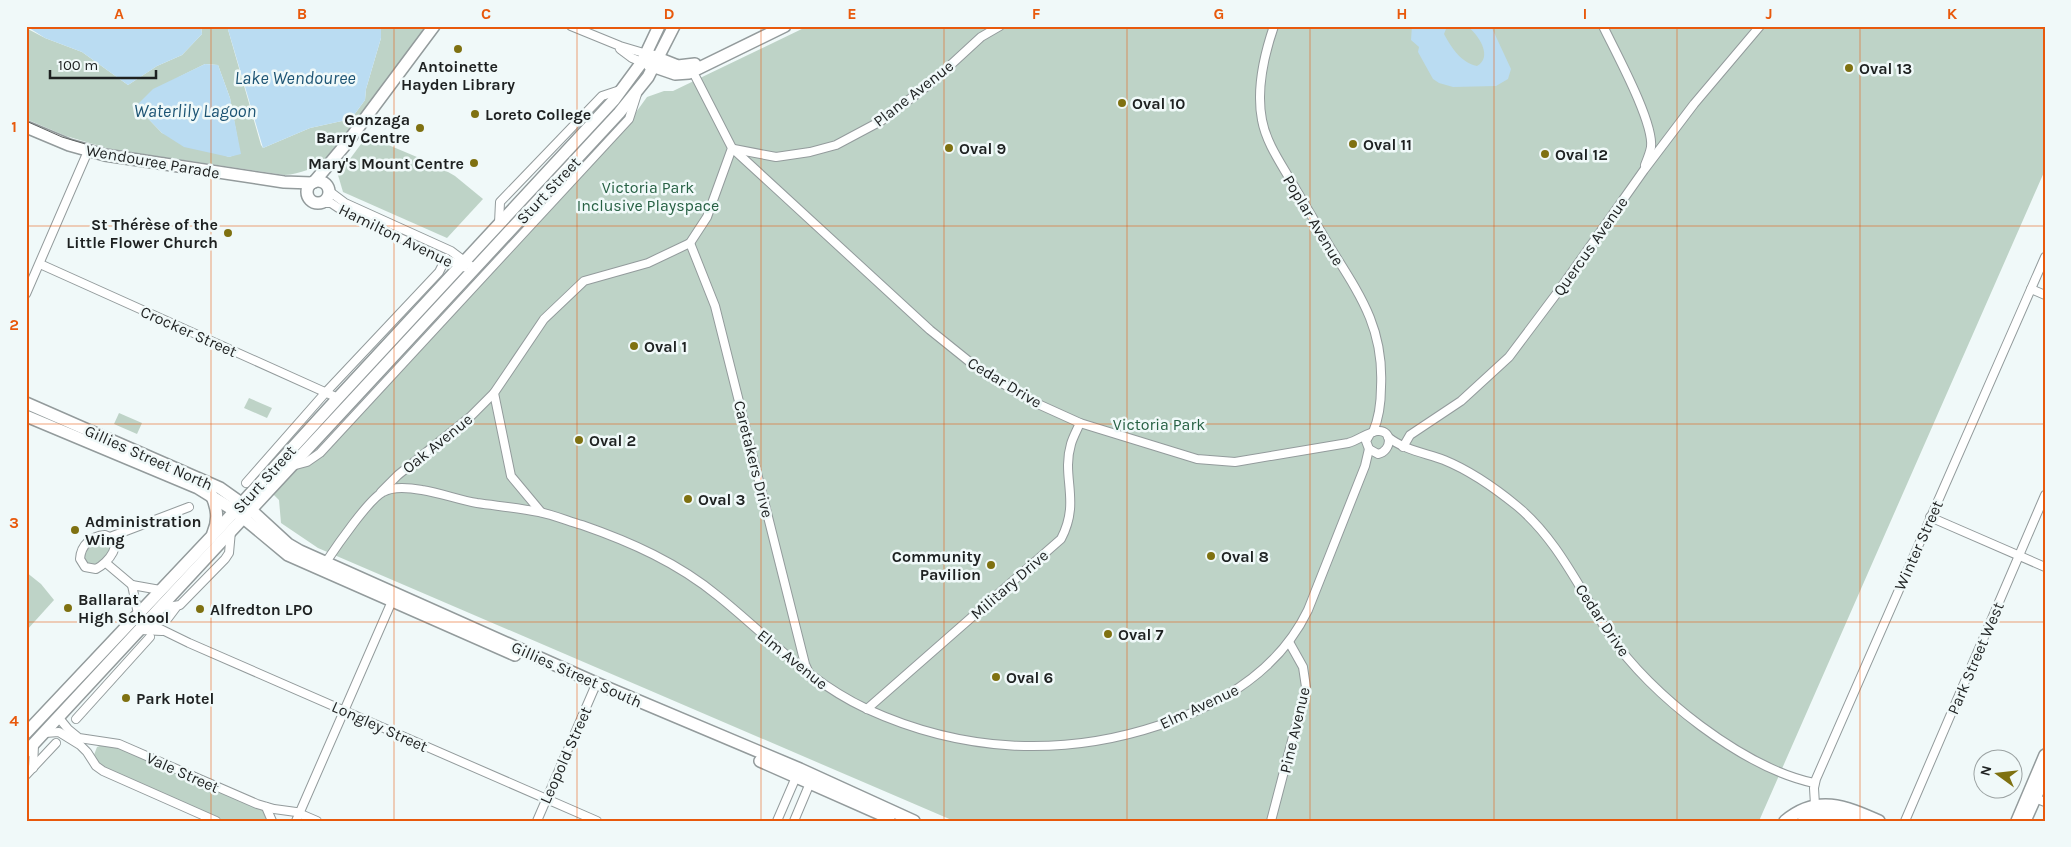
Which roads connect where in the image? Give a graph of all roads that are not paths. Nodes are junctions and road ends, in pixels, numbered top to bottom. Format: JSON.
{"nodes":[{"id":1,"x":434,"y":26,"type":"edge"},
{"id":2,"x":571,"y":26,"type":"edge"},
{"id":3,"x":674,"y":26,"type":"edge"},
{"id":4,"x":785,"y":26,"type":"edge"},
{"id":5,"x":1000,"y":26,"type":"edge"},
{"id":6,"x":1274,"y":26,"type":"edge"},
{"id":7,"x":1603,"y":26,"type":"edge"},
{"id":8,"x":1760,"y":26,"type":"edge"},
{"id":9,"x":658,"y":28,"type":"edge"},
{"id":10,"x":644,"y":58,"type":"junction"},
{"id":11,"x":656,"y":63,"type":"junction"},
{"id":12,"x":692,"y":68,"type":"junction"},
{"id":13,"x":26,"y":127,"type":"edge"},
{"id":14,"x":732,"y":148,"type":"junction"},
{"id":15,"x":88,"y":151,"type":"junction"},
{"id":16,"x":333,"y":160,"type":"junction"},
{"id":17,"x":1644,"y":170,"type":"junction"},
{"id":18,"x":284,"y":182,"type":"junction"},
{"id":19,"x":313,"y":182,"type":"junction"},
{"id":20,"x":329,"y":191,"type":"junction"},
{"id":21,"x":313,"y":200,"type":"junction"},
{"id":22,"x":539,"y":208,"type":"junction"},
{"id":23,"x":690,"y":243,"type":"junction"},
{"id":24,"x":2045,"y":257,"type":"edge"},
{"id":25,"x":446,"y":258,"type":"junction"},
{"id":26,"x":462,"y":263,"type":"junction"},
{"id":27,"x":40,"y":264,"type":"junction"},
{"id":28,"x":473,"y":270,"type":"junction"},
{"id":29,"x":2031,"y":289,"type":"junction"},
{"id":30,"x":26,"y":294,"type":"edge"},
{"id":31,"x":2045,"y":295,"type":"edge"},
{"id":32,"x":326,"y":392,"type":"junction"},
{"id":33,"x":494,"y":393,"type":"junction"},
{"id":34,"x":338,"y":398,"type":"junction"},
{"id":35,"x":26,"y":403,"type":"edge"},
{"id":36,"x":1379,"y":412,"type":"junction"},
{"id":37,"x":26,"y":416,"type":"edge"},
{"id":38,"x":42,"y":417,"type":"junction"},
{"id":39,"x":1080,"y":423,"type":"junction"},
{"id":40,"x":1371,"y":433,"type":"junction"},
{"id":41,"x":1388,"y":436,"type":"junction"},
{"id":42,"x":1348,"y":443,"type":"junction"},
{"id":43,"x":1403,"y":447,"type":"junction"},
{"id":44,"x":1368,"y":448,"type":"junction"},
{"id":45,"x":1388,"y":448,"type":"junction"},
{"id":46,"x":1378,"y":454,"type":"junction"},
{"id":47,"x":292,"y":466,"type":"junction"},
{"id":48,"x":1365,"y":466,"type":"junction"},
{"id":49,"x":246,"y":483,"type":"dead end"},
{"id":50,"x":380,"y":493,"type":"junction"},
{"id":51,"x":211,"y":494,"type":"junction"},
{"id":52,"x":2045,"y":495,"type":"edge"},
{"id":53,"x":189,"y":507,"type":"dead end"},
{"id":54,"x":243,"y":510,"type":"junction"},
{"id":55,"x":542,"y":512,"type":"junction"},
{"id":56,"x":1930,"y":517,"type":"junction"},
{"id":57,"x":231,"y":531,"type":"junction"},
{"id":58,"x":110,"y":537,"type":"junction"},
{"id":59,"x":211,"y":538,"type":"junction"},
{"id":60,"x":2019,"y":555,"type":"junction"},
{"id":61,"x":106,"y":562,"type":"junction"},
{"id":62,"x":326,"y":562,"type":"junction"},
{"id":63,"x":2045,"y":567,"type":"edge"},
{"id":64,"x":132,"y":585,"type":"junction"},
{"id":65,"x":160,"y":590,"type":"junction"},
{"id":66,"x":393,"y":597,"type":"junction"},
{"id":67,"x":177,"y":606,"type":"junction"},
{"id":68,"x":161,"y":608,"type":"junction"},
{"id":69,"x":134,"y":618,"type":"junction"},
{"id":70,"x":168,"y":618,"type":"dead end"},
{"id":71,"x":149,"y":621,"type":"junction"},
{"id":72,"x":162,"y":631,"type":"junction"},
{"id":73,"x":142,"y":634,"type":"junction"},
{"id":74,"x":1290,"y":642,"type":"junction"},
{"id":75,"x":132,"y":658,"type":"junction"},
{"id":76,"x":811,"y":676,"type":"junction"},
{"id":77,"x":595,"y":686,"type":"junction"},
{"id":78,"x":73,"y":703,"type":"junction"},
{"id":79,"x":88,"y":706,"type":"junction"},
{"id":80,"x":867,"y":709,"type":"junction"},
{"id":81,"x":344,"y":710,"type":"junction"},
{"id":82,"x":59,"y":718,"type":"junction"},
{"id":83,"x":76,"y":719,"type":"dead end"},
{"id":84,"x":26,"y":733,"type":"edge"},
{"id":85,"x":45,"y":733,"type":"junction"},
{"id":86,"x":99,"y":742,"type":"junction"},
{"id":87,"x":56,"y":743,"type":"dead end"},
{"id":88,"x":30,"y":749,"type":"edge"},
{"id":89,"x":2045,"y":755,"type":"edge"},
{"id":90,"x":92,"y":759,"type":"junction"},
{"id":91,"x":33,"y":768,"type":"junction"},
{"id":92,"x":798,"y":773,"type":"junction"},
{"id":93,"x":26,"y":775,"type":"edge"},
{"id":94,"x":2045,"y":776,"type":"edge"},
{"id":95,"x":812,"y":780,"type":"junction"},
{"id":96,"x":1814,"y":783,"type":"junction"},
{"id":97,"x":546,"y":798,"type":"junction"},
{"id":98,"x":2036,"y":798,"type":"edge"},
{"id":99,"x":266,"y":807,"type":"junction"},
{"id":100,"x":1816,"y":810,"type":"junction"},
{"id":101,"x":297,"y":817,"type":"edge"},
{"id":102,"x":216,"y":821,"type":"edge"},
{"id":103,"x":272,"y":821,"type":"edge"},
{"id":104,"x":317,"y":821,"type":"edge"},
{"id":105,"x":536,"y":821,"type":"edge"},
{"id":106,"x":597,"y":821,"type":"edge"},
{"id":107,"x":777,"y":821,"type":"edge"},
{"id":108,"x":794,"y":821,"type":"edge"},
{"id":109,"x":895,"y":821,"type":"edge"},
{"id":110,"x":914,"y":821,"type":"edge"},
{"id":111,"x":1271,"y":821,"type":"edge"},
{"id":112,"x":1785,"y":821,"type":"edge"},
{"id":113,"x":1802,"y":821,"type":"edge"},
{"id":114,"x":1858,"y":821,"type":"edge"},
{"id":115,"x":1879,"y":821,"type":"edge"},
{"id":116,"x":1905,"y":821,"type":"edge"},
{"id":117,"x":2017,"y":821,"type":"edge"},
{"id":118,"x":2025,"y":821,"type":"edge"}],
"edges":[{"from":1,"to":16,"type":"main road"},
{"from":2,"to":10,"type":"street"},
{"from":3,"to":11,"type":"main road","name":"Sturt Street"},
{"from":4,"to":12,"type":"main road"},
{"from":5,"to":14,"type":"street","name":"Plane Avenue"},
{"from":6,"to":36,"type":"street","name":"Poplar Avenue"},
{"from":7,"to":17,"type":"street"},
{"from":8,"to":17,"type":"street","name":"Quercus Avenue"},
{"from":9,"to":10,"type":"main road","name":"Sturt Street"},
{"from":10,"to":11,"type":"main road"},
{"from":10,"to":26,"type":"main road","name":"Sturt Street"},
{"from":11,"to":12,"type":"main road"},
{"from":11,"to":22,"type":"main road","name":"Sturt Street"},
{"from":12,"to":14,"type":"street"},
{"from":13,"to":15,"type":"main road","name":"Wendouree Parade"},
{"from":14,"to":23,"type":"street"},
{"from":14,"to":39,"type":"street","name":"Cedar Drive"},
{"from":15,"to":18,"type":"main road","name":"Wendouree Parade"},
{"from":15,"to":27,"type":"street"},
{"from":16,"to":19,"type":"main road"},
{"from":16,"to":20,"type":"main road"},
{"from":17,"to":43,"type":"street","name":"Quercus Avenue"},
{"from":18,"to":19,"type":"main road","name":"Wendouree Parade"},
{"from":18,"to":21,"type":"main road","name":"Wendouree Parade"},
{"from":19,"to":20,"type":"main road"},
{"from":19,"to":21,"type":"main road"},
{"from":20,"to":21,"type":"main road"},
{"from":20,"to":26,"type":"street","name":"Hamilton Avenue"},
{"from":21,"to":25,"type":"street","name":"Hamilton Avenue"},
{"from":22,"to":28,"type":"main road","name":"Sturt Street"},
{"from":22,"to":47,"type":"street","name":"Sturt Street"},
{"from":23,"to":33,"type":"street","name":"Oak Avenue"},
{"from":23,"to":76,"type":"street","name":"Caretakers Drive"},
{"from":24,"to":29,"type":"street","name":"Winter Street"},
{"from":25,"to":26,"type":"street","name":"Hamilton Avenue"},
{"from":25,"to":32,"type":"street","name":"Sturt Street"},
{"from":26,"to":28,"type":"street","name":"Hamilton Avenue"},
{"from":26,"to":34,"type":"main road","name":"Sturt Street"},
{"from":27,"to":30,"type":"street"},
{"from":27,"to":32,"type":"street","name":"Crocker Street"},
{"from":28,"to":47,"type":"main road","name":"Sturt Street"},
{"from":29,"to":31,"type":"street"},
{"from":29,"to":56,"type":"street","name":"Winter Street"},
{"from":32,"to":34,"type":"street","name":"Crocker Street"},
{"from":32,"to":49,"type":"street","name":"Sturt Street"},
{"from":33,"to":50,"type":"street","name":"Oak Avenue"},
{"from":33,"to":55,"type":"street","name":"Oak Avenue"},
{"from":34,"to":54,"type":"main road","name":"Sturt Street"},
{"from":35,"to":38,"type":"main road","name":"Gillies Street North"},
{"from":36,"to":40,"type":"street","name":"Poplar Avenue"},
{"from":36,"to":41,"type":"street","name":"Poplar Avenue"},
{"from":37,"to":38,"type":"main road","name":"Gillies Street North"},
{"from":38,"to":51,"type":"main road","name":"Gillies Street North"},
{"from":38,"to":54,"type":"main road","name":"Gillies Street North"},
{"from":39,"to":42,"type":"street","name":"Cedar Drive"},
{"from":39,"to":80,"type":"street","name":"Military Drive"},
{"from":40,"to":41,"type":"street"},
{"from":40,"to":42,"type":"street","name":"Cedar Drive"},
{"from":40,"to":44,"type":"street"},
{"from":41,"to":43,"type":"street","name":"Cedar Drive"},
{"from":41,"to":45,"type":"street"},
{"from":42,"to":44,"type":"street","name":"Cedar Drive"},
{"from":43,"to":45,"type":"street","name":"Cedar Drive"},
{"from":43,"to":96,"type":"street","name":"Cedar Drive"},
{"from":44,"to":46,"type":"street"},
{"from":44,"to":48,"type":"street"},
{"from":45,"to":46,"type":"street"},
{"from":46,"to":48,"type":"street"},
{"from":47,"to":54,"type":"main road","name":"Sturt Street"},
{"from":48,"to":74,"type":"street"},
{"from":50,"to":55,"type":"street","name":"Elm Avenue"},
{"from":50,"to":62,"type":"street"},
{"from":51,"to":54,"type":"main road","name":"Gillies Street North"},
{"from":51,"to":59,"type":"main road"},
{"from":52,"to":60,"type":"street","name":"Park Street West"},
{"from":53,"to":58,"type":"street"},
{"from":54,"to":57,"type":"main road","name":"Sturt Street"},
{"from":54,"to":59,"type":"main road","name":"Sturt Street"},
{"from":54,"to":62,"type":"main road","name":"Gillies Street South"},
{"from":54,"to":66,"type":"main road","name":"Gillies Street South"},
{"from":55,"to":76,"type":"street","name":"Elm Avenue"},
{"from":56,"to":60,"type":"street"},
{"from":56,"to":96,"type":"street","name":"Winter Street"},
{"from":57,"to":67,"type":"street","name":"Sturt Street"},
{"from":57,"to":68,"type":"main road","name":"Sturt Street"},
{"from":58,"to":61,"type":"street"},
{"from":58,"to":61,"type":"street"},
{"from":59,"to":65,"type":"main road","name":"Sturt Street"},
{"from":60,"to":63,"type":"street"},
{"from":60,"to":116,"type":"street","name":"Park Street West"},
{"from":61,"to":64,"type":"street"},
{"from":62,"to":66,"type":"main road","name":"Gillies Street South"},
{"from":64,"to":65,"type":"street"},
{"from":64,"to":69,"type":"street"},
{"from":65,"to":69,"type":"main road","name":"Sturt Street"},
{"from":66,"to":77,"type":"main road","name":"Gillies Street South"},
{"from":66,"to":81,"type":"street"},
{"from":67,"to":68,"type":"street"},
{"from":67,"to":70,"type":"street","name":"Sturt Street"},
{"from":68,"to":71,"type":"main road","name":"Sturt Street"},
{"from":69,"to":71,"type":"street"},
{"from":69,"to":84,"type":"main road","name":"Sturt Street"},
{"from":71,"to":72,"type":"street","name":"Longley Street"},
{"from":71,"to":73,"type":"main road","name":"Sturt Street"},
{"from":72,"to":73,"type":"street","name":"Longley Street"},
{"from":72,"to":81,"type":"street","name":"Longley Street"},
{"from":73,"to":75,"type":"street"},
{"from":73,"to":75,"type":"street","name":"Sturt Street"},
{"from":73,"to":78,"type":"main road","name":"Sturt Street"},
{"from":74,"to":80,"type":"street","name":"Elm Avenue"},
{"from":74,"to":111,"type":"street","name":"Pine Avenue"},
{"from":75,"to":79,"type":"street","name":"Sturt Street"},
{"from":76,"to":80,"type":"street","name":"Elm Avenue"},
{"from":77,"to":92,"type":"main road","name":"Gillies Street South"},
{"from":77,"to":97,"type":"street","name":"Leopold Street"},
{"from":78,"to":79,"type":"street"},
{"from":78,"to":82,"type":"main road","name":"Sturt Street"},
{"from":79,"to":83,"type":"street","name":"Sturt Street"},
{"from":81,"to":97,"type":"street","name":"Longley Street"},
{"from":81,"to":101,"type":"street"},
{"from":82,"to":85,"type":"main road","name":"Sturt Street"},
{"from":82,"to":86,"type":"street","name":"Vale Street"},
{"from":85,"to":88,"type":"main road","name":"Sturt Street"},
{"from":85,"to":90,"type":"street","name":"Vale Street"},
{"from":86,"to":90,"type":"street"},
{"from":86,"to":99,"type":"street","name":"Vale Street"},
{"from":87,"to":91,"type":"street"},
{"from":88,"to":91,"type":"street","name":"Sturt Street"},
{"from":89,"to":98,"type":"main road"},
{"from":90,"to":102,"type":"street","name":"Vale Street"},
{"from":91,"to":93,"type":"street"},
{"from":92,"to":95,"type":"main road","name":"Gillies Street South"},
{"from":92,"to":107,"type":"street"},
{"from":94,"to":98,"type":"main road"},
{"from":95,"to":108,"type":"street"},
{"from":95,"to":109,"type":"main road","name":"Gillies Street South"},
{"from":95,"to":110,"type":"main road","name":"Gillies Street South"},
{"from":96,"to":100,"type":"street","name":"Winter Street"},
{"from":97,"to":105,"type":"street","name":"Leopold Street"},
{"from":97,"to":106,"type":"street","name":"Longley Street"},
{"from":98,"to":117,"type":"main road"},
{"from":98,"to":118,"type":"main road"},
{"from":99,"to":101,"type":"street","name":"Vale Street"},
{"from":99,"to":103,"type":"street"},
{"from":100,"to":112,"type":"main road"},
{"from":100,"to":113,"type":"main road"},
{"from":100,"to":114,"type":"main road"},
{"from":100,"to":115,"type":"main road"},
{"from":101,"to":104,"type":"street","name":"Vale Street"}]}
